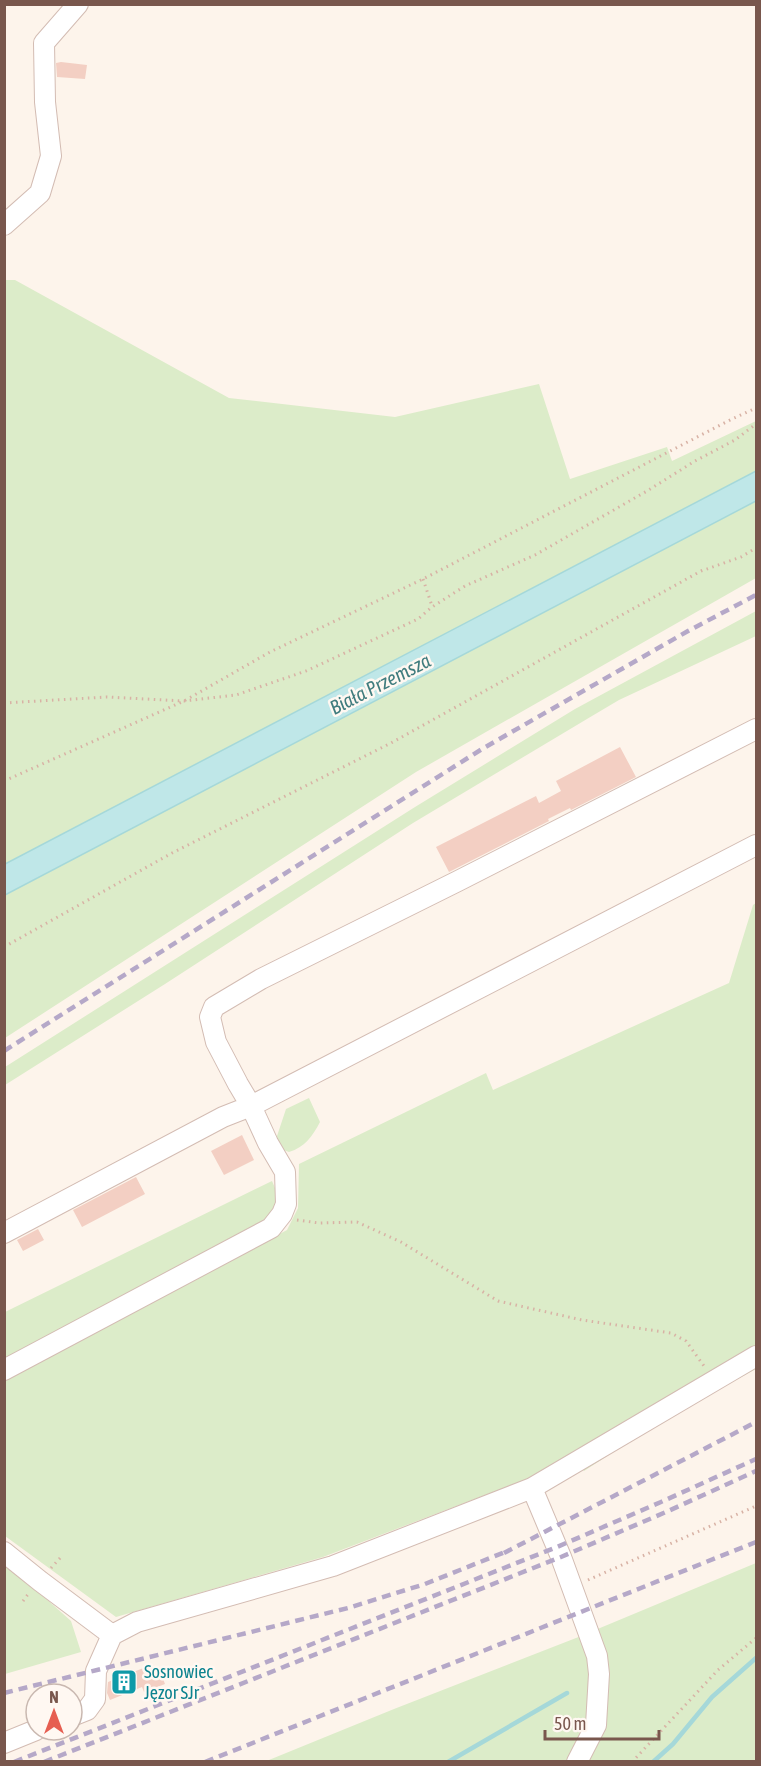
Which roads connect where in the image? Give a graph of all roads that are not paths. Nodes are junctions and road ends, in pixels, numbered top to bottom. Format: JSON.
{"nodes":[{"id":1,"x":78,"y":4,"type":"edge"},
{"id":2,"x":4,"y":225,"type":"edge"},
{"id":3,"x":756,"y":729,"type":"edge"},
{"id":4,"x":756,"y":845,"type":"edge"},
{"id":5,"x":251,"y":1106,"type":"junction"},
{"id":6,"x":4,"y":1233,"type":"edge"},
{"id":7,"x":756,"y":1356,"type":"edge"},
{"id":8,"x":4,"y":1370,"type":"edge"},
{"id":9,"x":532,"y":1488,"type":"junction"},
{"id":10,"x":4,"y":1551,"type":"edge"},
{"id":11,"x":112,"y":1635,"type":"junction"},
{"id":12,"x":84,"y":1711,"type":"edge"},
{"id":13,"x":24,"y":1735,"type":"edge"},
{"id":14,"x":4,"y":1743,"type":"edge"},
{"id":15,"x":577,"y":1761,"type":"edge"}],
"edges":[{"from":1,"to":2,"type":"street"},
{"from":3,"to":5,"type":"street"},
{"from":4,"to":5,"type":"street"},
{"from":5,"to":6,"type":"street"},
{"from":5,"to":8,"type":"street"},
{"from":7,"to":9,"type":"street"},
{"from":9,"to":11,"type":"street"},
{"from":9,"to":15,"type":"street"},
{"from":10,"to":11,"type":"street"},
{"from":11,"to":12,"type":"street"},
{"from":13,"to":14,"type":"street"}]}
